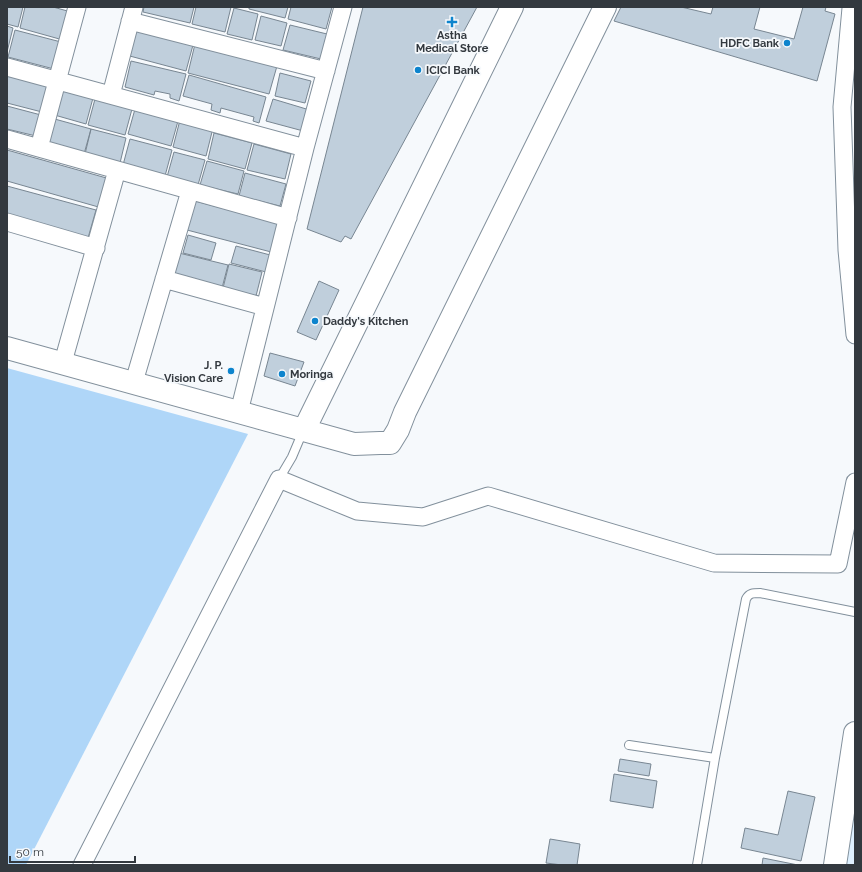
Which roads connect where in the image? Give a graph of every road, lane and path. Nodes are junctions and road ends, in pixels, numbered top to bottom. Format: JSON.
{"nodes":[{"id":1,"x":77,"y":7,"type":"edge"},
{"id":2,"x":343,"y":7,"type":"edge"},
{"id":3,"x":512,"y":7,"type":"edge"},
{"id":4,"x":605,"y":7,"type":"edge"},
{"id":5,"x":851,"y":8,"type":"edge"},
{"id":6,"x":132,"y":14,"type":"edge"},
{"id":7,"x":855,"y":44,"type":"edge"},
{"id":8,"x":7,"y":67,"type":"edge"},
{"id":9,"x":326,"y":71,"type":"junction"},
{"id":10,"x":58,"y":81,"type":"junction"},
{"id":11,"x":111,"y":95,"type":"junction"},
{"id":12,"x":7,"y":139,"type":"edge"},
{"id":13,"x":40,"y":148,"type":"junction"},
{"id":14,"x":305,"y":148,"type":"junction"},
{"id":15,"x":117,"y":170,"type":"junction"},
{"id":16,"x":190,"y":190,"type":"junction"},
{"id":17,"x":288,"y":218,"type":"junction"},
{"id":18,"x":7,"y":222,"type":"edge"},
{"id":19,"x":96,"y":248,"type":"junction"},
{"id":20,"x":164,"y":279,"type":"junction"},
{"id":21,"x":265,"y":307,"type":"junction"},
{"id":22,"x":855,"y":335,"type":"edge"},
{"id":23,"x":7,"y":339,"type":"edge"},
{"id":24,"x":7,"y":348,"type":"edge"},
{"id":25,"x":66,"y":355,"type":"junction"},
{"id":26,"x":136,"y":375,"type":"junction"},
{"id":27,"x":241,"y":404,"type":"junction"},
{"id":28,"x":305,"y":426,"type":"junction"},
{"id":29,"x":279,"y":479,"type":"junction"},
{"id":30,"x":855,"y":482,"type":"edge"},
{"id":31,"x":855,"y":612,"type":"edge"},
{"id":32,"x":855,"y":733,"type":"edge"},
{"id":33,"x":629,"y":745,"type":"dead end"},
{"id":34,"x":715,"y":758,"type":"junction"},
{"id":35,"x":82,"y":865,"type":"edge"},
{"id":36,"x":697,"y":865,"type":"edge"},
{"id":37,"x":835,"y":865,"type":"edge"}],
"edges":[{"from":1,"to":10,"type":"street"},
{"from":2,"to":9,"type":"street"},
{"from":3,"to":28,"type":"street"},
{"from":4,"to":28,"type":"street"},
{"from":5,"to":7,"type":"street"},
{"from":5,"to":22,"type":"street"},
{"from":6,"to":9,"type":"street"},
{"from":6,"to":11,"type":"street"},
{"from":8,"to":10,"type":"street"},
{"from":9,"to":14,"type":"street"},
{"from":10,"to":11,"type":"street"},
{"from":10,"to":13,"type":"street"},
{"from":11,"to":14,"type":"street"},
{"from":12,"to":13,"type":"street"},
{"from":13,"to":15,"type":"street"},
{"from":14,"to":17,"type":"street"},
{"from":15,"to":16,"type":"street"},
{"from":15,"to":19,"type":"street"},
{"from":16,"to":17,"type":"street"},
{"from":16,"to":20,"type":"street"},
{"from":17,"to":21,"type":"street"},
{"from":18,"to":19,"type":"street"},
{"from":19,"to":25,"type":"street"},
{"from":20,"to":21,"type":"street"},
{"from":20,"to":26,"type":"street"},
{"from":21,"to":27,"type":"street"},
{"from":23,"to":25,"type":"street"},
{"from":24,"to":28,"type":"street"},
{"from":25,"to":26,"type":"street"},
{"from":26,"to":27,"type":"street"},
{"from":27,"to":28,"type":"street"},
{"from":28,"to":29,"type":"lane"},
{"from":29,"to":30,"type":"street"},
{"from":29,"to":35,"type":"street"},
{"from":31,"to":34,"type":"lane"},
{"from":32,"to":37,"type":"street"},
{"from":33,"to":34,"type":"lane"},
{"from":34,"to":36,"type":"lane"}]}
